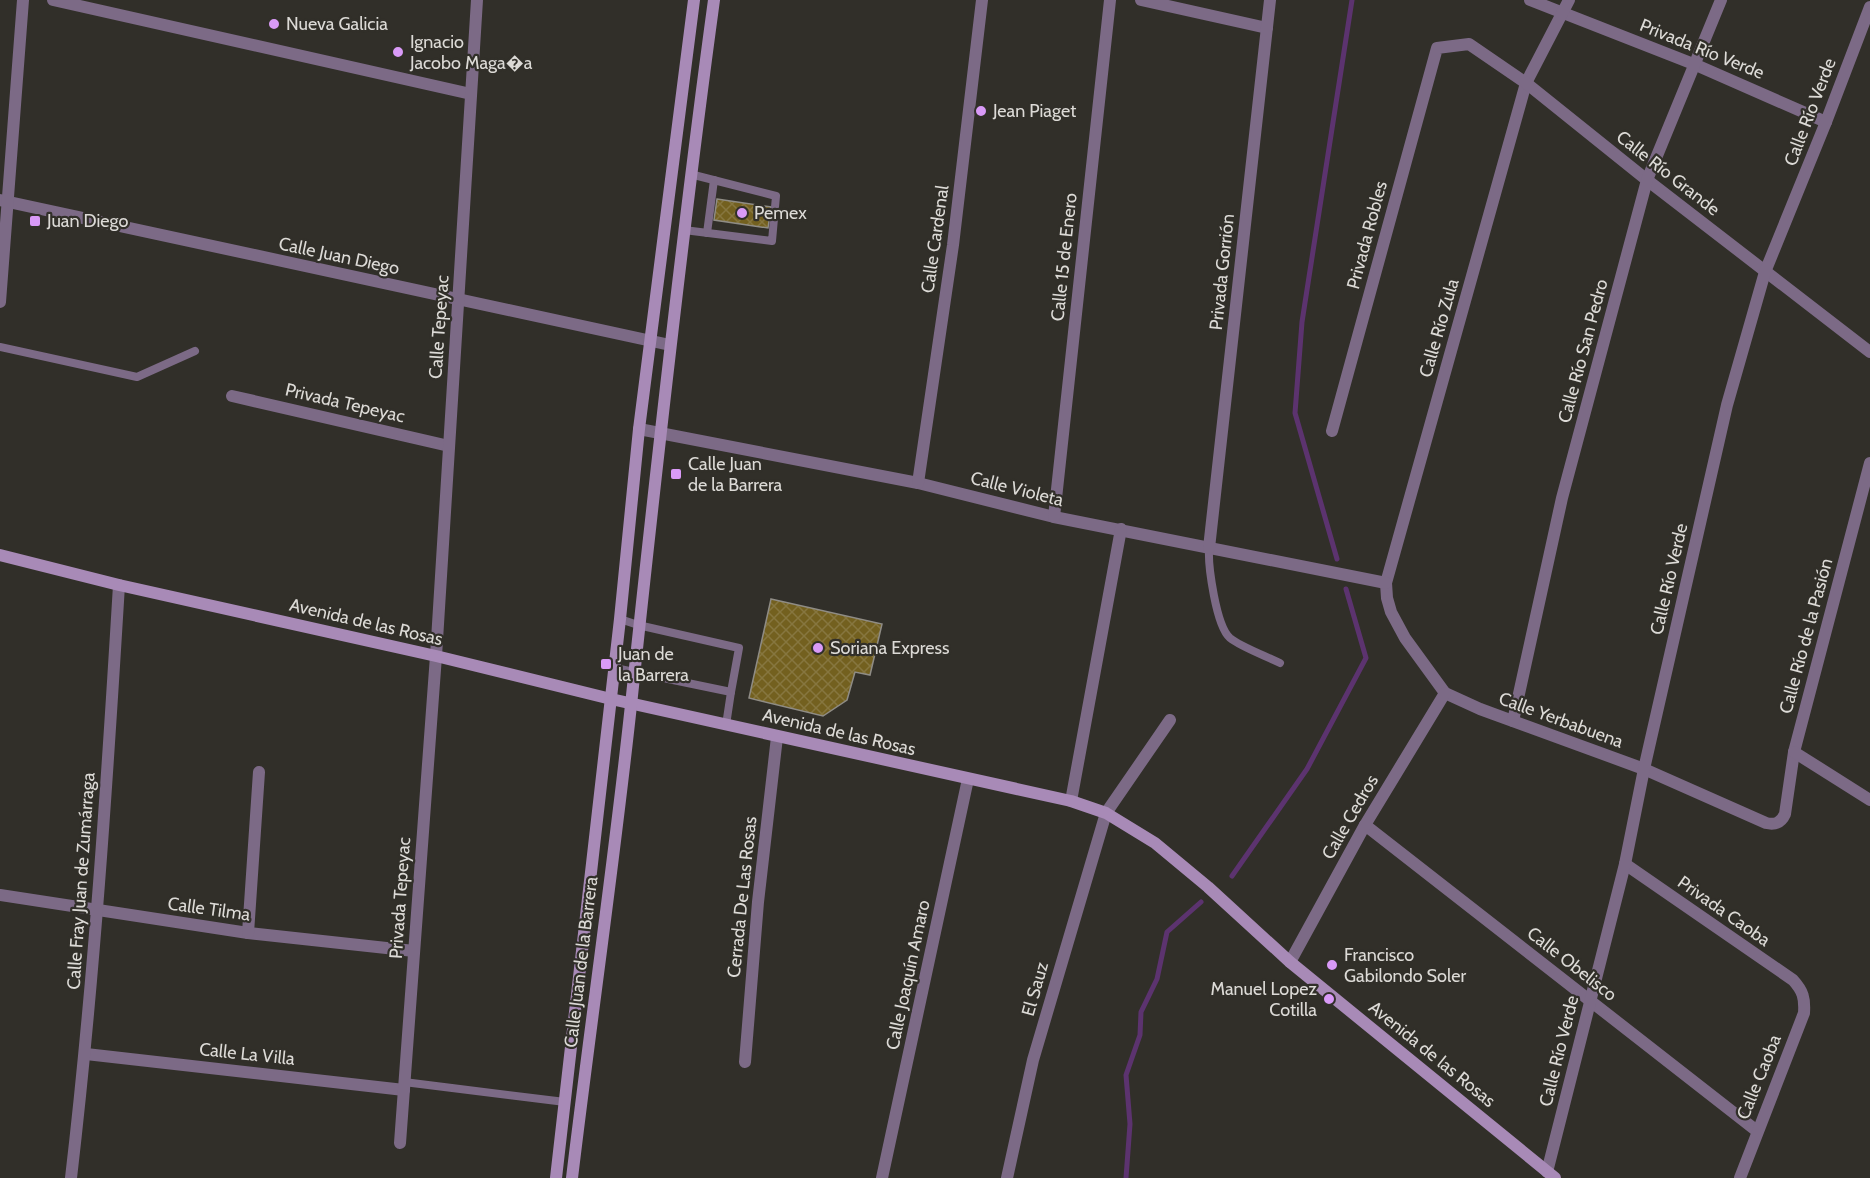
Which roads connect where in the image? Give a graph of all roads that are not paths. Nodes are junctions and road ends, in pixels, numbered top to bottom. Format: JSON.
{"nodes":[{"id":1,"x":23,"y":0,"type":"edge"},
{"id":2,"x":53,"y":0,"type":"edge"},
{"id":3,"x":477,"y":0,"type":"edge"},
{"id":4,"x":694,"y":0,"type":"edge"},
{"id":5,"x":714,"y":0,"type":"edge"},
{"id":6,"x":982,"y":0,"type":"edge"},
{"id":7,"x":1110,"y":0,"type":"edge"},
{"id":8,"x":1141,"y":0,"type":"edge"},
{"id":9,"x":1270,"y":0,"type":"edge"},
{"id":10,"x":1530,"y":0,"type":"edge"},
{"id":11,"x":1569,"y":0,"type":"edge"},
{"id":12,"x":1721,"y":0,"type":"edge"},
{"id":13,"x":1870,"y":7,"type":"edge"},
{"id":14,"x":1564,"y":13,"type":"junction"},
{"id":15,"x":1267,"y":28,"type":"junction"},
{"id":16,"x":1437,"y":48,"type":"joint"},
{"id":17,"x":1696,"y":65,"type":"junction"},
{"id":18,"x":1526,"y":83,"type":"junction"},
{"id":19,"x":471,"y":94,"type":"junction"},
{"id":20,"x":1826,"y":122,"type":"junction"},
{"id":21,"x":690,"y":174,"type":"junction"},
{"id":22,"x":714,"y":180,"type":"junction"},
{"id":23,"x":1647,"y":180,"type":"junction"},
{"id":24,"x":4,"y":201,"type":"edge"},
{"id":25,"x":669,"y":206,"type":"junction"},
{"id":26,"x":686,"y":209,"type":"junction"},
{"id":27,"x":684,"y":230,"type":"junction"},
{"id":28,"x":707,"y":233,"type":"junction"},
{"id":29,"x":1765,"y":272,"type":"junction"},
{"id":30,"x":458,"y":300,"type":"junction"},
{"id":31,"x":0,"y":302,"type":"edge"},
{"id":32,"x":651,"y":343,"type":"junction"},
{"id":33,"x":670,"y":345,"type":"junction"},
{"id":34,"x":0,"y":347,"type":"edge"},
{"id":35,"x":195,"y":351,"type":"dead end"},
{"id":36,"x":1870,"y":352,"type":"edge"},
{"id":37,"x":232,"y":396,"type":"dead end"},
{"id":38,"x":639,"y":429,"type":"junction"},
{"id":39,"x":1332,"y":431,"type":"dead end"},
{"id":40,"x":659,"y":433,"type":"junction"},
{"id":41,"x":449,"y":446,"type":"junction"},
{"id":42,"x":1870,"y":463,"type":"edge"},
{"id":43,"x":918,"y":483,"type":"junction"},
{"id":44,"x":1054,"y":517,"type":"junction"},
{"id":45,"x":1121,"y":529,"type":"junction"},
{"id":46,"x":1209,"y":548,"type":"junction"},
{"id":47,"x":0,"y":555,"type":"edge"},
{"id":48,"x":1386,"y":583,"type":"junction"},
{"id":49,"x":119,"y":585,"type":"junction"},
{"id":50,"x":620,"y":620,"type":"junction"},
{"id":51,"x":638,"y":625,"type":"junction"},
{"id":52,"x":436,"y":656,"type":"junction"},
{"id":53,"x":1280,"y":663,"type":"dead end"},
{"id":54,"x":615,"y":668,"type":"junction"},
{"id":55,"x":633,"y":671,"type":"junction"},
{"id":56,"x":731,"y":692,"type":"junction"},
{"id":57,"x":1445,"y":693,"type":"junction"},
{"id":58,"x":611,"y":699,"type":"junction"},
{"id":59,"x":631,"y":703,"type":"junction"},
{"id":60,"x":1170,"y":720,"type":"dead end"},
{"id":61,"x":1514,"y":722,"type":"junction"},
{"id":62,"x":726,"y":725,"type":"junction"},
{"id":63,"x":777,"y":737,"type":"junction"},
{"id":64,"x":1794,"y":752,"type":"junction"},
{"id":65,"x":1644,"y":769,"type":"junction"},
{"id":66,"x":259,"y":772,"type":"dead end"},
{"id":67,"x":968,"y":779,"type":"junction"},
{"id":68,"x":1870,"y":800,"type":"edge"},
{"id":69,"x":1071,"y":801,"type":"junction"},
{"id":70,"x":1106,"y":813,"type":"junction"},
{"id":71,"x":1782,"y":820,"type":"joint"},
{"id":72,"x":1365,"y":825,"type":"junction"},
{"id":73,"x":1625,"y":864,"type":"junction"},
{"id":74,"x":0,"y":895,"type":"edge"},
{"id":75,"x":98,"y":911,"type":"junction"},
{"id":76,"x":248,"y":933,"type":"junction"},
{"id":77,"x":414,"y":951,"type":"junction"},
{"id":78,"x":1290,"y":962,"type":"junction"},
{"id":79,"x":1801,"y":989,"type":"joint"},
{"id":80,"x":1590,"y":1001,"type":"junction"},
{"id":81,"x":86,"y":1054,"type":"junction"},
{"id":82,"x":745,"y":1062,"type":"dead end"},
{"id":83,"x":404,"y":1086,"type":"junction"},
{"id":84,"x":565,"y":1102,"type":"junction"},
{"id":85,"x":1757,"y":1131,"type":"junction"},
{"id":86,"x":400,"y":1143,"type":"dead end"},
{"id":87,"x":1551,"y":1175,"type":"edge"},
{"id":88,"x":71,"y":1178,"type":"edge"},
{"id":89,"x":556,"y":1178,"type":"edge"},
{"id":90,"x":572,"y":1178,"type":"edge"},
{"id":91,"x":882,"y":1178,"type":"edge"},
{"id":92,"x":1007,"y":1178,"type":"edge"},
{"id":93,"x":1740,"y":1178,"type":"edge"}],
"edges":[{"from":1,"to":24,"type":"street"},
{"from":2,"to":19,"type":"street"},
{"from":3,"to":19,"type":"street","name":"Calle Tepeyac"},
{"from":4,"to":25,"type":"main road","name":"Calle Juan de la Barrera"},
{"from":5,"to":21,"type":"main road","name":"Calle Juan de la Barrera"},
{"from":6,"to":43,"type":"street","name":"Calle Cardenal"},
{"from":7,"to":44,"type":"street","name":"Calle 15 de Enero"},
{"from":8,"to":15,"type":"street"},
{"from":9,"to":15,"type":"street","name":"Privada Gorrión"},
{"from":10,"to":14,"type":"street","name":"Privada Río Verde"},
{"from":11,"to":14,"type":"street","name":"Calle Río Zula"},
{"from":12,"to":17,"type":"street","name":"Calle Río San Pedro"},
{"from":13,"to":20,"type":"street","name":"Calle Río Verde"},
{"from":14,"to":17,"type":"street","name":"Privada Río Verde"},
{"from":14,"to":18,"type":"street","name":"Calle Río Zula"},
{"from":15,"to":46,"type":"street","name":"Privada Gorrión"},
{"from":16,"to":18,"type":"street","name":"Calle Río Grande"},
{"from":16,"to":39,"type":"street","name":"Privada Robles"},
{"from":17,"to":20,"type":"street","name":"Privada Río Verde"},
{"from":17,"to":23,"type":"street","name":"Calle Río San Pedro"},
{"from":18,"to":23,"type":"street","name":"Calle Río Grande"},
{"from":18,"to":48,"type":"street","name":"Calle Río Zula"},
{"from":19,"to":30,"type":"street","name":"Calle Tepeyac"},
{"from":20,"to":29,"type":"street","name":"Calle Río Verde"},
{"from":21,"to":22,"type":"lane"},
{"from":21,"to":26,"type":"main road","name":"Calle Juan de la Barrera"},
{"from":22,"to":28,"type":"lane"},
{"from":22,"to":28,"type":"lane"},
{"from":23,"to":29,"type":"street","name":"Calle Río Grande"},
{"from":23,"to":61,"type":"street","name":"Calle Río San Pedro"},
{"from":24,"to":30,"type":"street","name":"Calle Juan Diego"},
{"from":24,"to":31,"type":"street"},
{"from":25,"to":26,"type":"main road"},
{"from":25,"to":32,"type":"main road","name":"Calle Juan de la Barrera"},
{"from":26,"to":27,"type":"main road","name":"Calle Juan de la Barrera"},
{"from":27,"to":28,"type":"lane"},
{"from":27,"to":33,"type":"main road","name":"Calle Juan de la Barrera"},
{"from":29,"to":36,"type":"street","name":"Calle Río Grande"},
{"from":29,"to":65,"type":"street","name":"Calle Río Verde"},
{"from":30,"to":32,"type":"street","name":"Calle Juan Diego"},
{"from":30,"to":41,"type":"street","name":"Calle Tepeyac"},
{"from":32,"to":33,"type":"street","name":"Calle Juan Diego"},
{"from":32,"to":38,"type":"main road","name":"Calle Juan de la Barrera"},
{"from":33,"to":40,"type":"main road","name":"Calle Juan de la Barrera"},
{"from":34,"to":35,"type":"lane"},
{"from":37,"to":41,"type":"street","name":"Privada Tepeyac"},
{"from":38,"to":40,"type":"street","name":"Calle Violeta"},
{"from":38,"to":50,"type":"main road","name":"Calle Juan de la Barrera"},
{"from":40,"to":43,"type":"street","name":"Calle Violeta"},
{"from":40,"to":51,"type":"main road","name":"Calle Juan de la Barrera"},
{"from":41,"to":52,"type":"street","name":"Calle Tepeyac"},
{"from":42,"to":64,"type":"street","name":"Calle Río de la Pasión"},
{"from":43,"to":44,"type":"street","name":"Calle Violeta"},
{"from":44,"to":45,"type":"street","name":"Calle Violeta"},
{"from":45,"to":46,"type":"street","name":"Calle Violeta"},
{"from":45,"to":69,"type":"street"},
{"from":46,"to":48,"type":"street","name":"Calle Violeta"},
{"from":46,"to":53,"type":"lane"},
{"from":47,"to":49,"type":"main road","name":"Avenida de las Rosas"},
{"from":48,"to":57,"type":"street","name":"Calle Yerbabuena"},
{"from":49,"to":52,"type":"main road","name":"Avenida de las Rosas"},
{"from":49,"to":75,"type":"street","name":"Calle Fray Juan de Zumárraga"},
{"from":50,"to":51,"type":"lane"},
{"from":50,"to":54,"type":"main road","name":"Calle Juan de la Barrera"},
{"from":51,"to":55,"type":"main road","name":"Calle Juan de la Barrera"},
{"from":51,"to":56,"type":"lane"},
{"from":52,"to":58,"type":"main road","name":"Avenida de las Rosas"},
{"from":52,"to":77,"type":"street","name":"Privada Tepeyac"},
{"from":54,"to":55,"type":"lane"},
{"from":54,"to":58,"type":"main road","name":"Calle Juan de la Barrera"},
{"from":55,"to":56,"type":"lane"},
{"from":55,"to":59,"type":"main road","name":"Calle Juan de la Barrera"},
{"from":56,"to":62,"type":"lane"},
{"from":57,"to":61,"type":"street","name":"Calle Yerbabuena"},
{"from":57,"to":72,"type":"street","name":"Calle Cedros"},
{"from":58,"to":59,"type":"main road","name":"Avenida de las Rosas"},
{"from":58,"to":84,"type":"main road","name":"Calle Juan de la Barrera"},
{"from":59,"to":62,"type":"main road","name":"Avenida de las Rosas"},
{"from":59,"to":90,"type":"main road","name":"Calle Juan de la Barrera"},
{"from":60,"to":70,"type":"street","name":"El Sauz"},
{"from":61,"to":65,"type":"street","name":"Calle Yerbabuena"},
{"from":62,"to":63,"type":"main road","name":"Avenida de las Rosas"},
{"from":63,"to":67,"type":"main road","name":"Avenida de las Rosas"},
{"from":63,"to":82,"type":"street","name":"Cerrada De Las Rosas"},
{"from":64,"to":68,"type":"street"},
{"from":64,"to":71,"type":"street","name":"Calle Río de la Pasión"},
{"from":65,"to":71,"type":"street","name":"Calle Yerbabuena"},
{"from":65,"to":73,"type":"street","name":"Calle Río Verde"},
{"from":66,"to":76,"type":"street"},
{"from":67,"to":69,"type":"main road","name":"Avenida de las Rosas"},
{"from":67,"to":91,"type":"street","name":"Calle Joaquín Amaro"},
{"from":69,"to":70,"type":"main road","name":"Avenida de las Rosas"},
{"from":70,"to":78,"type":"main road","name":"Avenida de las Rosas"},
{"from":70,"to":92,"type":"street","name":"El Sauz"},
{"from":72,"to":78,"type":"street","name":"Calle Cedros"},
{"from":72,"to":80,"type":"street","name":"Calle Obelisco"},
{"from":73,"to":79,"type":"street","name":"Privada Caoba"},
{"from":73,"to":80,"type":"street","name":"Calle Río Verde"},
{"from":74,"to":75,"type":"street","name":"Calle Tilma"},
{"from":75,"to":76,"type":"street","name":"Calle Tilma"},
{"from":75,"to":81,"type":"street","name":"Calle Fray Juan de Zumárraga"},
{"from":76,"to":77,"type":"street","name":"Calle Tilma"},
{"from":77,"to":83,"type":"street","name":"Privada Tepeyac"},
{"from":78,"to":87,"type":"main road","name":"Avenida de las Rosas"},
{"from":79,"to":85,"type":"street","name":"Calle Caoba"},
{"from":80,"to":85,"type":"street","name":"Calle Obelisco"},
{"from":80,"to":87,"type":"street","name":"Calle Río Verde"},
{"from":81,"to":83,"type":"street","name":"Calle La Villa"},
{"from":81,"to":88,"type":"street","name":"Calle Fray Juan de Zumárraga"},
{"from":83,"to":84,"type":"lane","name":"Calle La Villa"},
{"from":83,"to":86,"type":"street","name":"Privada Tepeyac"},
{"from":84,"to":89,"type":"main road","name":"Calle Juan de la Barrera"},
{"from":85,"to":93,"type":"street","name":"Calle Caoba"}]}
